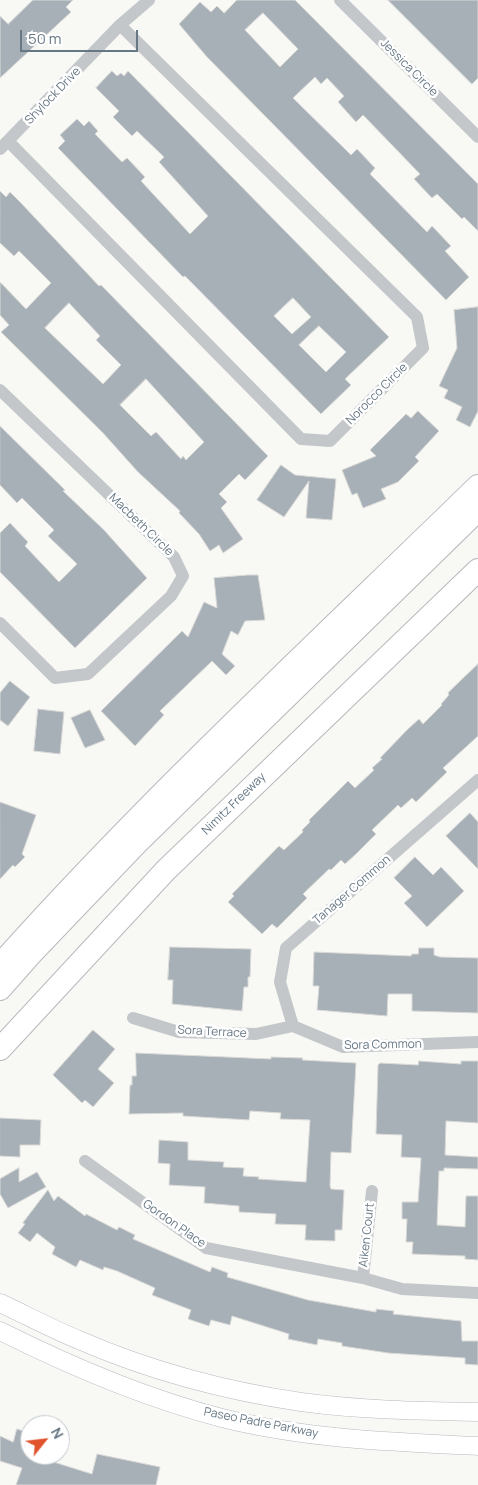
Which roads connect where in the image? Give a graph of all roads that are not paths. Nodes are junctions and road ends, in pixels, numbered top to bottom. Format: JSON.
{"nodes":[{"id":1,"x":149,"y":0,"type":"edge"},
{"id":2,"x":340,"y":0,"type":"edge"},
{"id":3,"x":120,"y":26,"type":"junction"},
{"id":4,"x":478,"y":137,"type":"edge"},
{"id":5,"x":4,"y":146,"type":"edge"},
{"id":6,"x":0,"y":390,"type":"edge"},
{"id":7,"x":478,"y":486,"type":"edge"},
{"id":8,"x":478,"y":510,"type":"edge"},
{"id":9,"x":478,"y":570,"type":"edge"},
{"id":10,"x":0,"y":623,"type":"edge"},
{"id":11,"x":478,"y":780,"type":"edge"},
{"id":12,"x":0,"y":965,"type":"edge"},
{"id":13,"x":0,"y":990,"type":"edge"},
{"id":14,"x":133,"y":1018,"type":"dead end"},
{"id":15,"x":292,"y":1026,"type":"junction"},
{"id":16,"x":478,"y":1042,"type":"edge"},
{"id":17,"x":0,"y":1049,"type":"edge"},
{"id":18,"x":85,"y":1161,"type":"dead end"},
{"id":19,"x":372,"y":1191,"type":"dead end"},
{"id":20,"x":363,"y":1278,"type":"junction"},
{"id":21,"x":478,"y":1293,"type":"edge"},
{"id":22,"x":0,"y":1303,"type":"edge"},
{"id":23,"x":0,"y":1332,"type":"edge"},
{"id":24,"x":478,"y":1412,"type":"edge"},
{"id":25,"x":478,"y":1446,"type":"edge"}],
"edges":[{"from":1,"to":3,"type":"street","name":"Shylock Drive"},
{"from":2,"to":4,"type":"street","name":"Jessica Circle"},
{"from":3,"to":5,"type":"street","name":"Shylock Drive"},
{"from":3,"to":5,"type":"street","name":"Norocco Circle"},
{"from":6,"to":10,"type":"street","name":"Macbeth Circle"},
{"from":7,"to":12,"type":"highway"},
{"from":8,"to":13,"type":"highway"},
{"from":9,"to":17,"type":"highway","name":"Nimitz Freeway"},
{"from":11,"to":15,"type":"street","name":"Tanager Common"},
{"from":14,"to":15,"type":"street","name":"Sora Terrace"},
{"from":15,"to":16,"type":"street","name":"Sora Common"},
{"from":18,"to":20,"type":"street","name":"Gordon Place"},
{"from":19,"to":20,"type":"street","name":"Aiken Court"},
{"from":20,"to":21,"type":"street","name":"Gordon Place"},
{"from":22,"to":24,"type":"main road"},
{"from":23,"to":25,"type":"main road","name":"Paseo Padre Parkway"}]}
